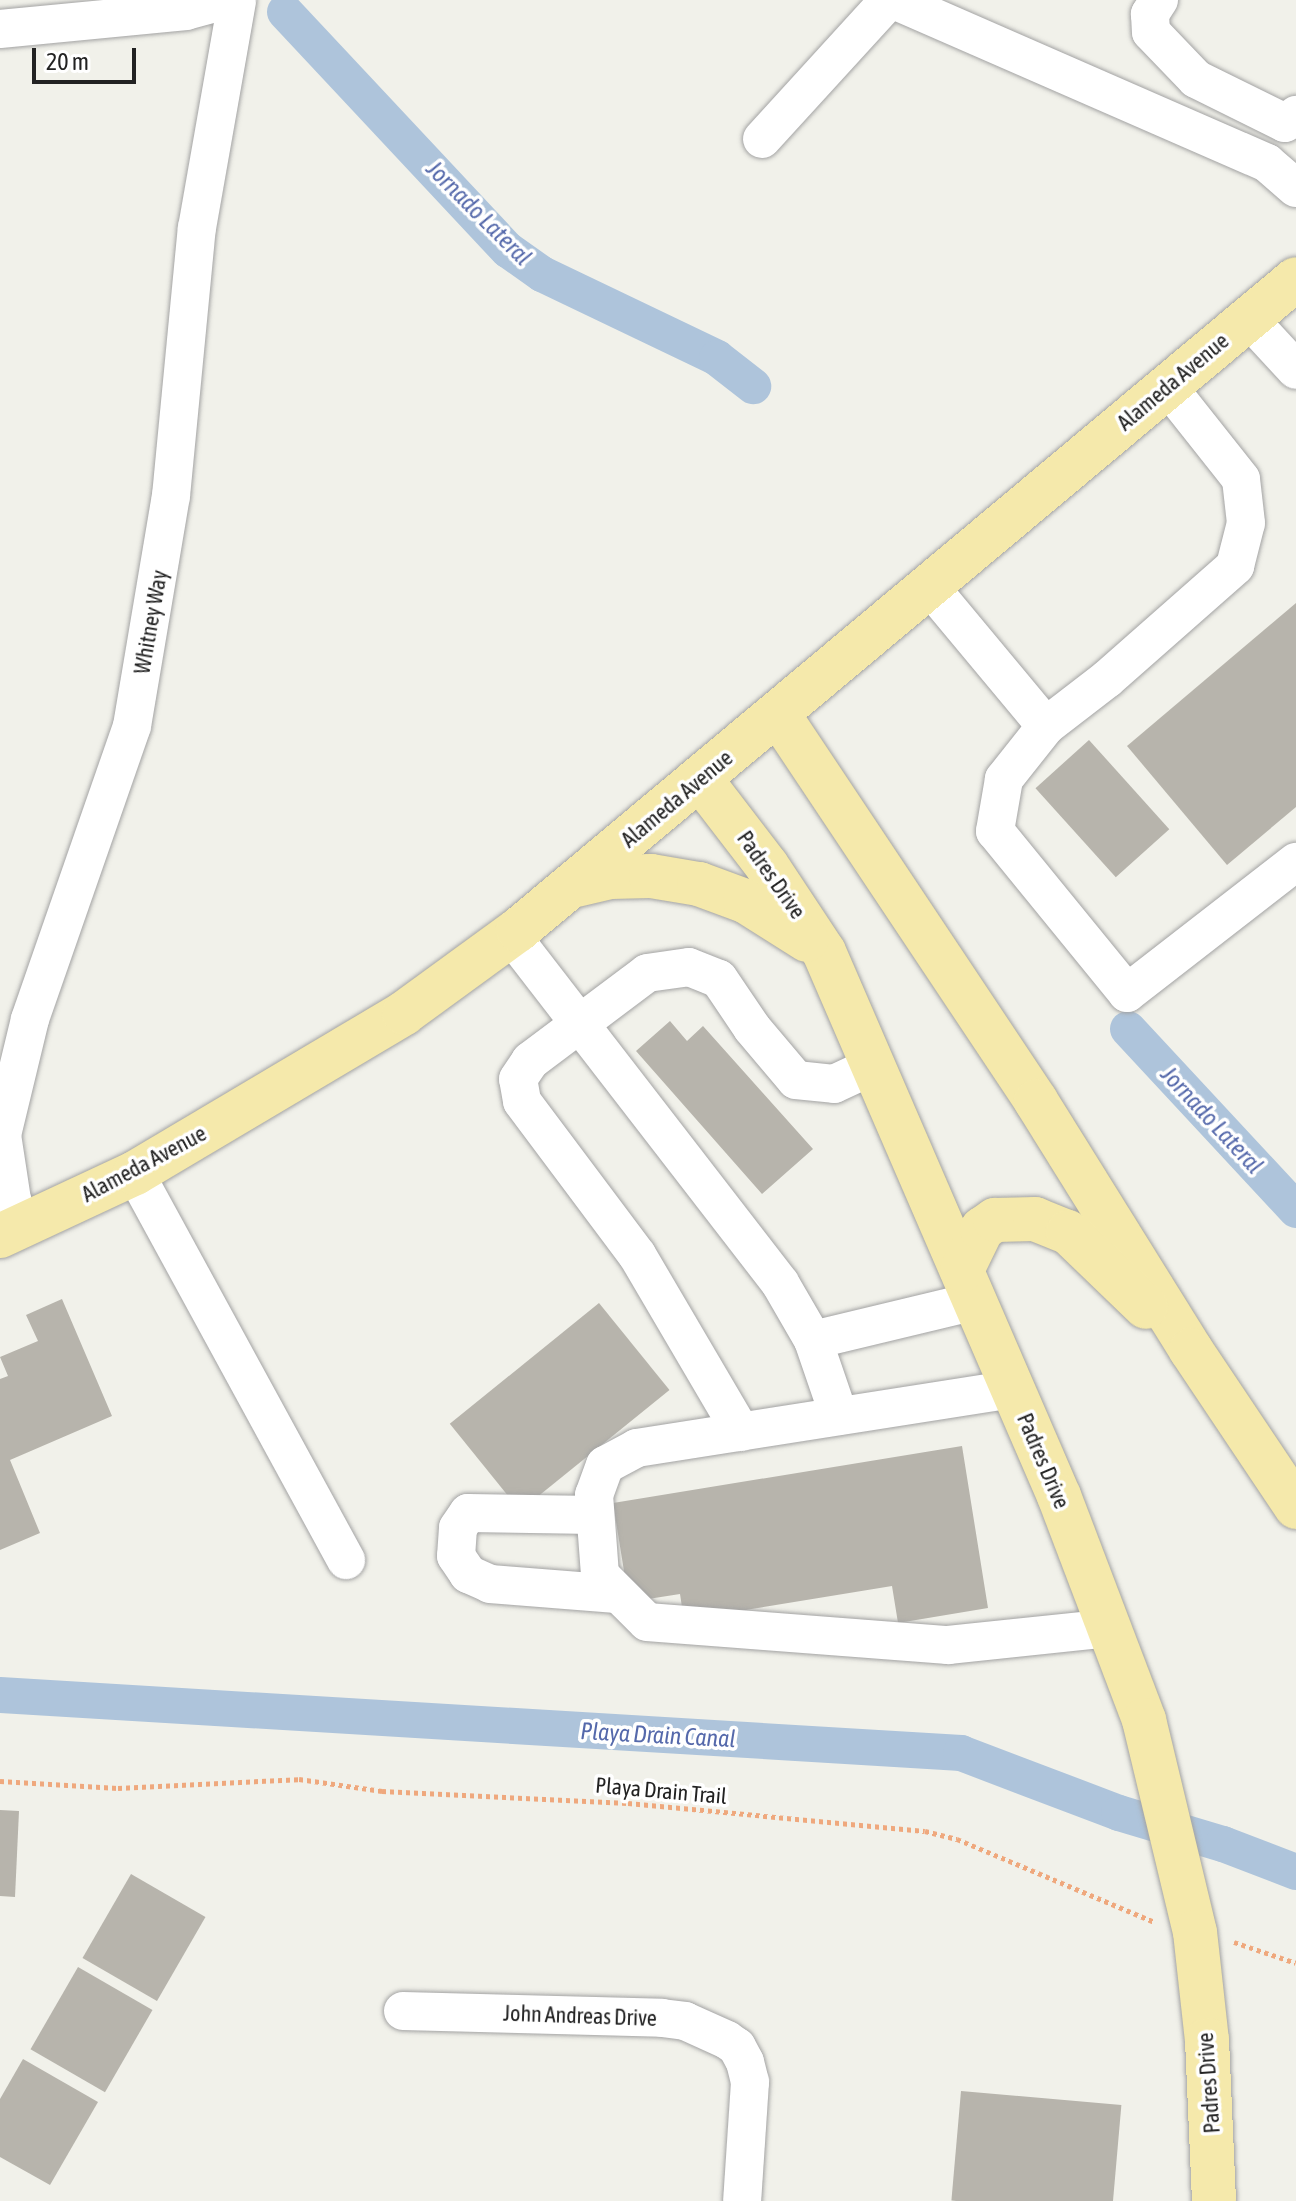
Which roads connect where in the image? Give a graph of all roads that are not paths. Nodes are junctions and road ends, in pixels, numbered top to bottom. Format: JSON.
{"nodes":[{"id":1,"x":226,"y":0,"type":"edge"},
{"id":2,"x":237,"y":0,"type":"edge"},
{"id":3,"x":891,"y":0,"type":"edge"},
{"id":4,"x":1159,"y":0,"type":"edge"},
{"id":5,"x":0,"y":29,"type":"edge"},
{"id":6,"x":1290,"y":119,"type":"edge"},
{"id":7,"x":762,"y":139,"type":"dead end"},
{"id":8,"x":1267,"y":163,"type":"junction"},
{"id":9,"x":1296,"y":188,"type":"edge"},
{"id":10,"x":1296,"y":279,"type":"edge"},
{"id":11,"x":1249,"y":319,"type":"junction"},
{"id":12,"x":1296,"y":370,"type":"edge"},
{"id":13,"x":1168,"y":387,"type":"junction"},
{"id":14,"x":930,"y":587,"type":"junction"},
{"id":15,"x":778,"y":714,"type":"junction"},
{"id":16,"x":1046,"y":726,"type":"junction"},
{"id":17,"x":701,"y":780,"type":"junction"},
{"id":18,"x":1296,"y":862,"type":"edge"},
{"id":19,"x":573,"y":886,"type":"junction"},
{"id":20,"x":511,"y":935,"type":"junction"},
{"id":21,"x":824,"y":952,"type":"junction"},
{"id":22,"x":15,"y":1023,"type":"edge"},
{"id":23,"x":581,"y":1024,"type":"junction"},
{"id":24,"x":875,"y":1065,"type":"junction"},
{"id":25,"x":135,"y":1173,"type":"junction"},
{"id":26,"x":11,"y":1231,"type":"edge"},
{"id":27,"x":968,"y":1286,"type":"junction"},
{"id":28,"x":813,"y":1340,"type":"junction"},
{"id":29,"x":1191,"y":1350,"type":"junction"},
{"id":30,"x":1013,"y":1389,"type":"junction"},
{"id":31,"x":839,"y":1416,"type":"junction"},
{"id":32,"x":741,"y":1432,"type":"junction"},
{"id":33,"x":1296,"y":1507,"type":"edge"},
{"id":34,"x":594,"y":1515,"type":"junction"},
{"id":35,"x":346,"y":1560,"type":"dead end"},
{"id":36,"x":617,"y":1594,"type":"junction"},
{"id":37,"x":1109,"y":1628,"type":"junction"},
{"id":38,"x":403,"y":2011,"type":"dead end"},
{"id":39,"x":742,"y":2201,"type":"edge"},
{"id":40,"x":1214,"y":2201,"type":"edge"}],
"edges":[{"from":1,"to":5,"type":"street"},
{"from":2,"to":22,"type":"street","name":"Whitney Way"},
{"from":3,"to":7,"type":"street"},
{"from":3,"to":8,"type":"street"},
{"from":4,"to":6,"type":"street"},
{"from":6,"to":8,"type":"street"},
{"from":8,"to":9,"type":"street"},
{"from":10,"to":11,"type":"main road","name":"Alameda Avenue"},
{"from":11,"to":12,"type":"street"},
{"from":11,"to":13,"type":"main road","name":"Alameda Avenue"},
{"from":13,"to":14,"type":"main road","name":"Alameda Avenue"},
{"from":13,"to":16,"type":"street"},
{"from":14,"to":15,"type":"main road","name":"Alameda Avenue"},
{"from":14,"to":16,"type":"street"},
{"from":15,"to":17,"type":"main road","name":"Alameda Avenue"},
{"from":15,"to":29,"type":"main road"},
{"from":16,"to":18,"type":"street"},
{"from":17,"to":19,"type":"main road","name":"Alameda Avenue"},
{"from":17,"to":21,"type":"main road","name":"Padres Drive"},
{"from":19,"to":20,"type":"main road","name":"Alameda Avenue"},
{"from":19,"to":21,"type":"main road"},
{"from":20,"to":23,"type":"street"},
{"from":20,"to":25,"type":"main road","name":"Alameda Avenue"},
{"from":21,"to":24,"type":"main road","name":"Padres Drive"},
{"from":22,"to":26,"type":"street","name":"Whitney Way"},
{"from":23,"to":24,"type":"street"},
{"from":23,"to":28,"type":"street"},
{"from":23,"to":32,"type":"street"},
{"from":24,"to":27,"type":"main road","name":"Padres Drive"},
{"from":25,"to":26,"type":"main road","name":"Alameda Avenue"},
{"from":25,"to":35,"type":"street"},
{"from":27,"to":28,"type":"street"},
{"from":27,"to":29,"type":"main road"},
{"from":27,"to":30,"type":"main road","name":"Padres Drive"},
{"from":28,"to":31,"type":"street"},
{"from":29,"to":33,"type":"main road"},
{"from":30,"to":31,"type":"street"},
{"from":30,"to":37,"type":"main road","name":"Padres Drive"},
{"from":31,"to":32,"type":"street"},
{"from":32,"to":34,"type":"street"},
{"from":34,"to":36,"type":"street"},
{"from":34,"to":36,"type":"street"},
{"from":36,"to":37,"type":"street"},
{"from":37,"to":40,"type":"main road","name":"Padres Drive"},
{"from":38,"to":39,"type":"street","name":"John Andreas Drive"}]}
